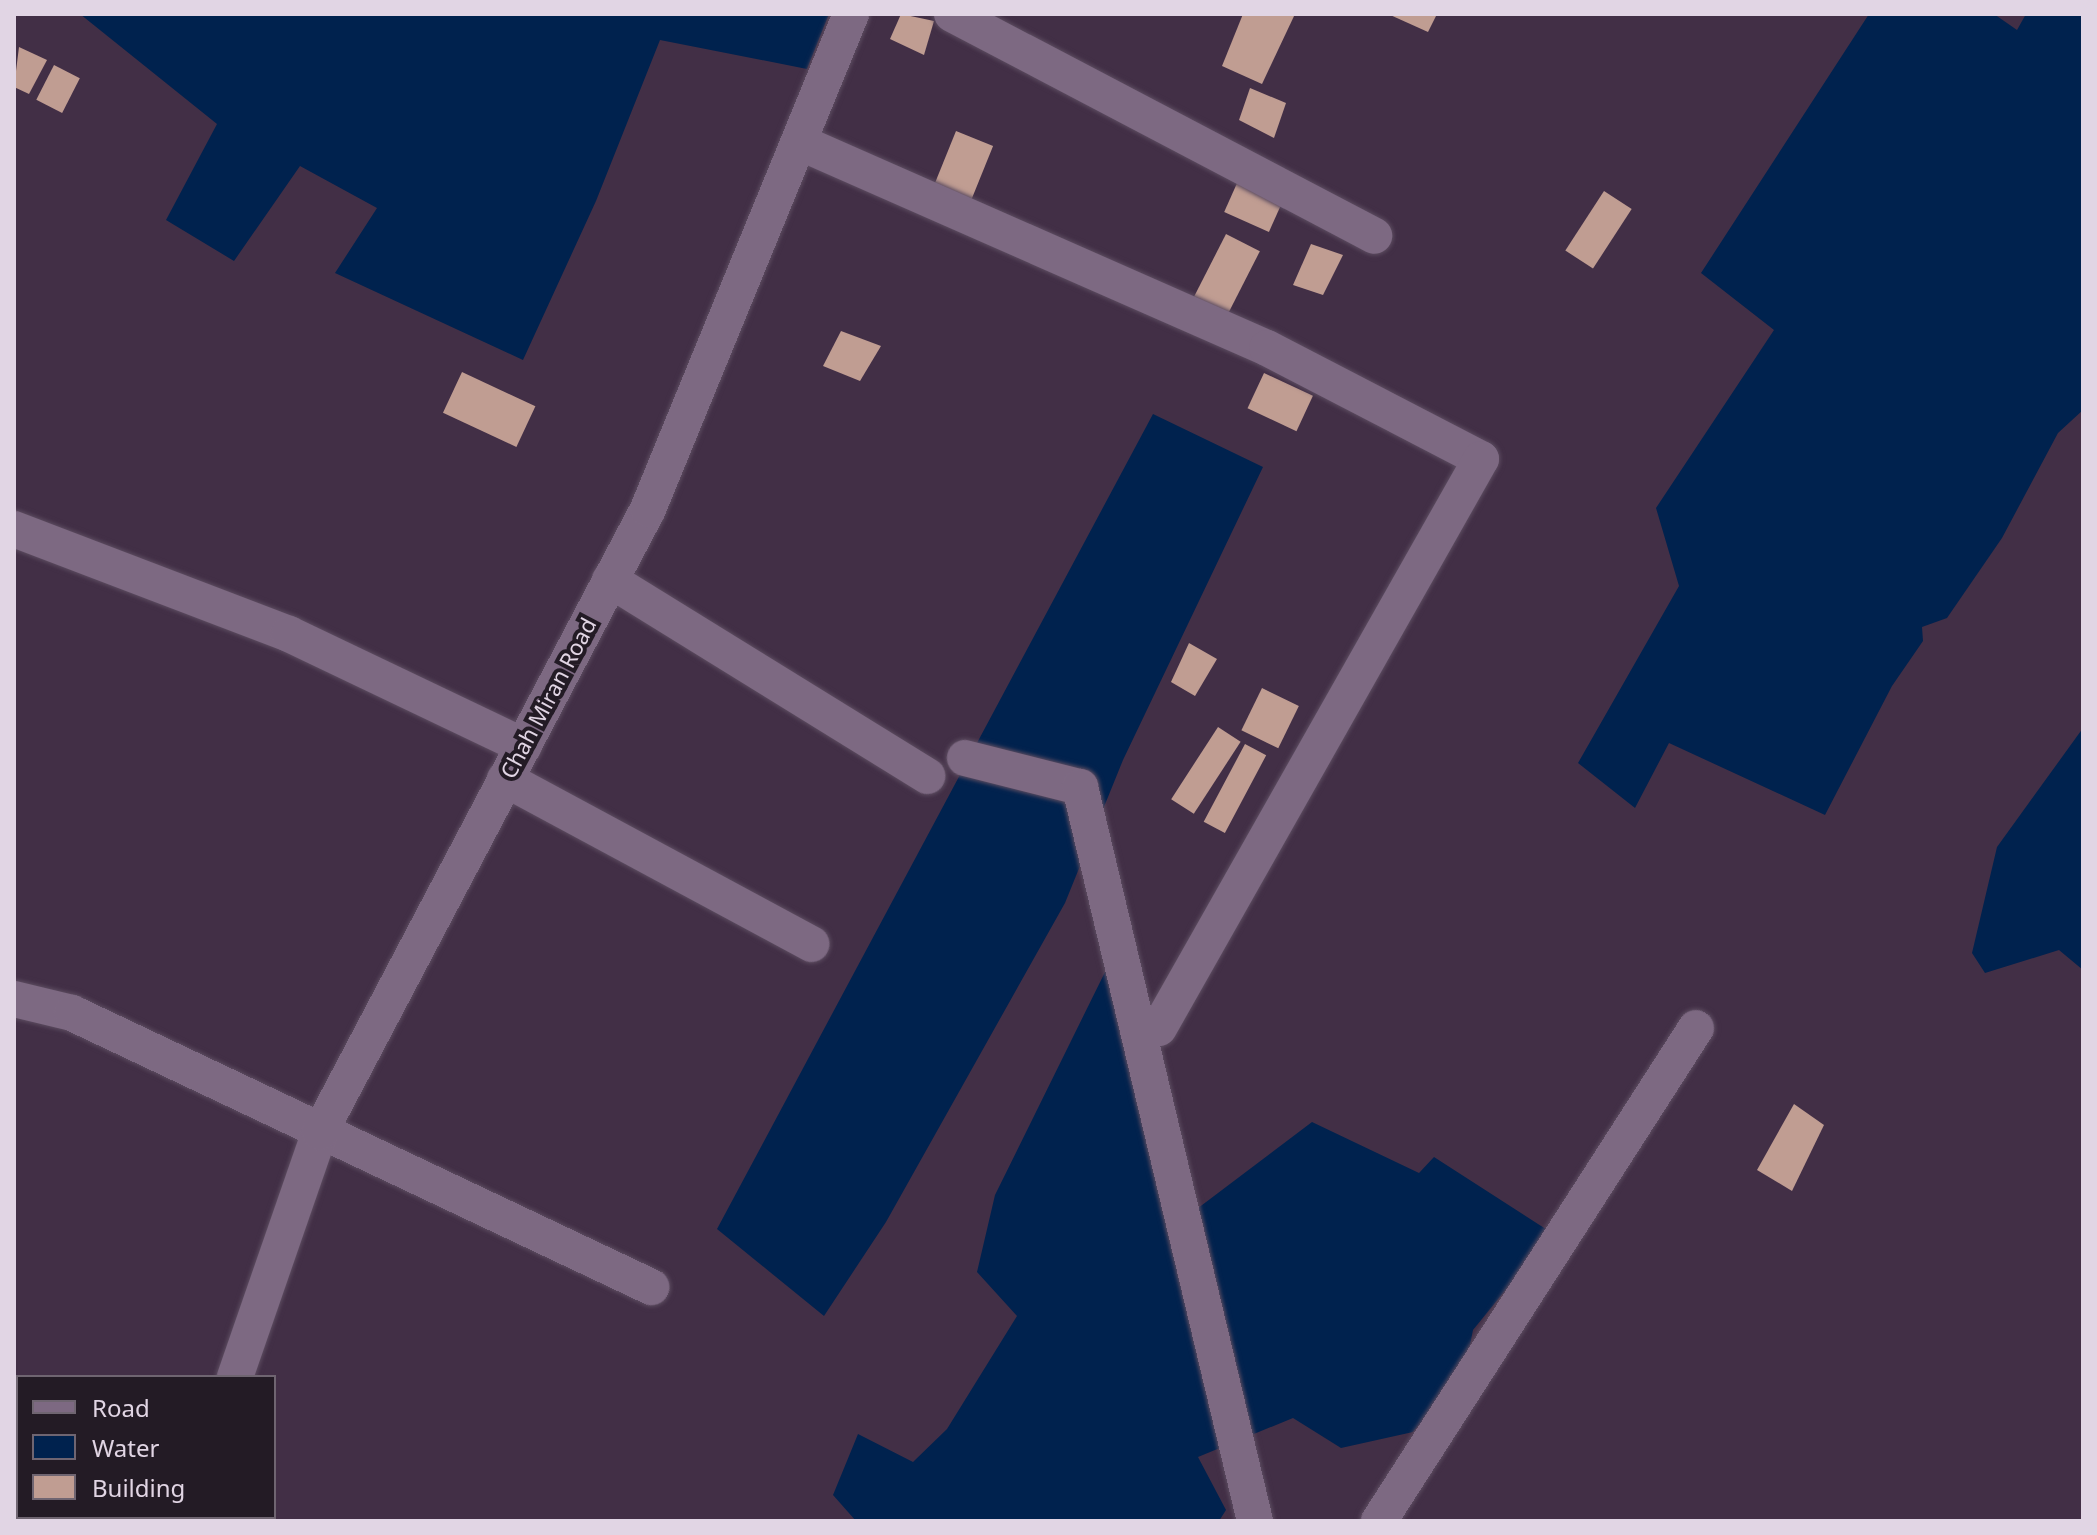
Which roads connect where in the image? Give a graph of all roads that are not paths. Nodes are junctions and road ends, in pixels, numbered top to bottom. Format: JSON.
{"nodes":[{"id":1,"x":851,"y":14,"type":"edge"},
{"id":2,"x":952,"y":14,"type":"edge"},
{"id":3,"x":799,"y":142,"type":"junction"},
{"id":4,"x":1374,"y":236,"type":"dead end"},
{"id":5,"x":14,"y":529,"type":"edge"},
{"id":6,"x":610,"y":580,"type":"junction"},
{"id":7,"x":524,"y":746,"type":"junction"},
{"id":8,"x":965,"y":758,"type":"dead end"},
{"id":9,"x":927,"y":776,"type":"dead end"},
{"id":10,"x":505,"y":779,"type":"junction"},
{"id":11,"x":811,"y":944,"type":"dead end"},
{"id":12,"x":14,"y":999,"type":"edge"},
{"id":13,"x":1159,"y":1028,"type":"dead end"},
{"id":14,"x":1696,"y":1028,"type":"dead end"},
{"id":15,"x":320,"y":1132,"type":"junction"},
{"id":16,"x":651,"y":1287,"type":"dead end"},
{"id":17,"x":236,"y":1375,"type":"edge"},
{"id":18,"x":1255,"y":1521,"type":"edge"},
{"id":19,"x":1379,"y":1521,"type":"edge"}],
"edges":[{"from":1,"to":3,"type":"street","name":"Chah Miran Road"},
{"from":2,"to":4,"type":"street"},
{"from":3,"to":6,"type":"street","name":"Chah Miran Road"},
{"from":3,"to":13,"type":"street"},
{"from":5,"to":7,"type":"street"},
{"from":6,"to":7,"type":"street","name":"Chah Miran Road"},
{"from":6,"to":9,"type":"street"},
{"from":7,"to":10,"type":"street","name":"Chah Miran Road"},
{"from":8,"to":18,"type":"street"},
{"from":10,"to":11,"type":"street"},
{"from":10,"to":15,"type":"street","name":"Chah Miran Road"},
{"from":12,"to":15,"type":"street"},
{"from":14,"to":19,"type":"street"},
{"from":15,"to":16,"type":"street"},
{"from":15,"to":17,"type":"street","name":"Chah Miran Road"}]}
